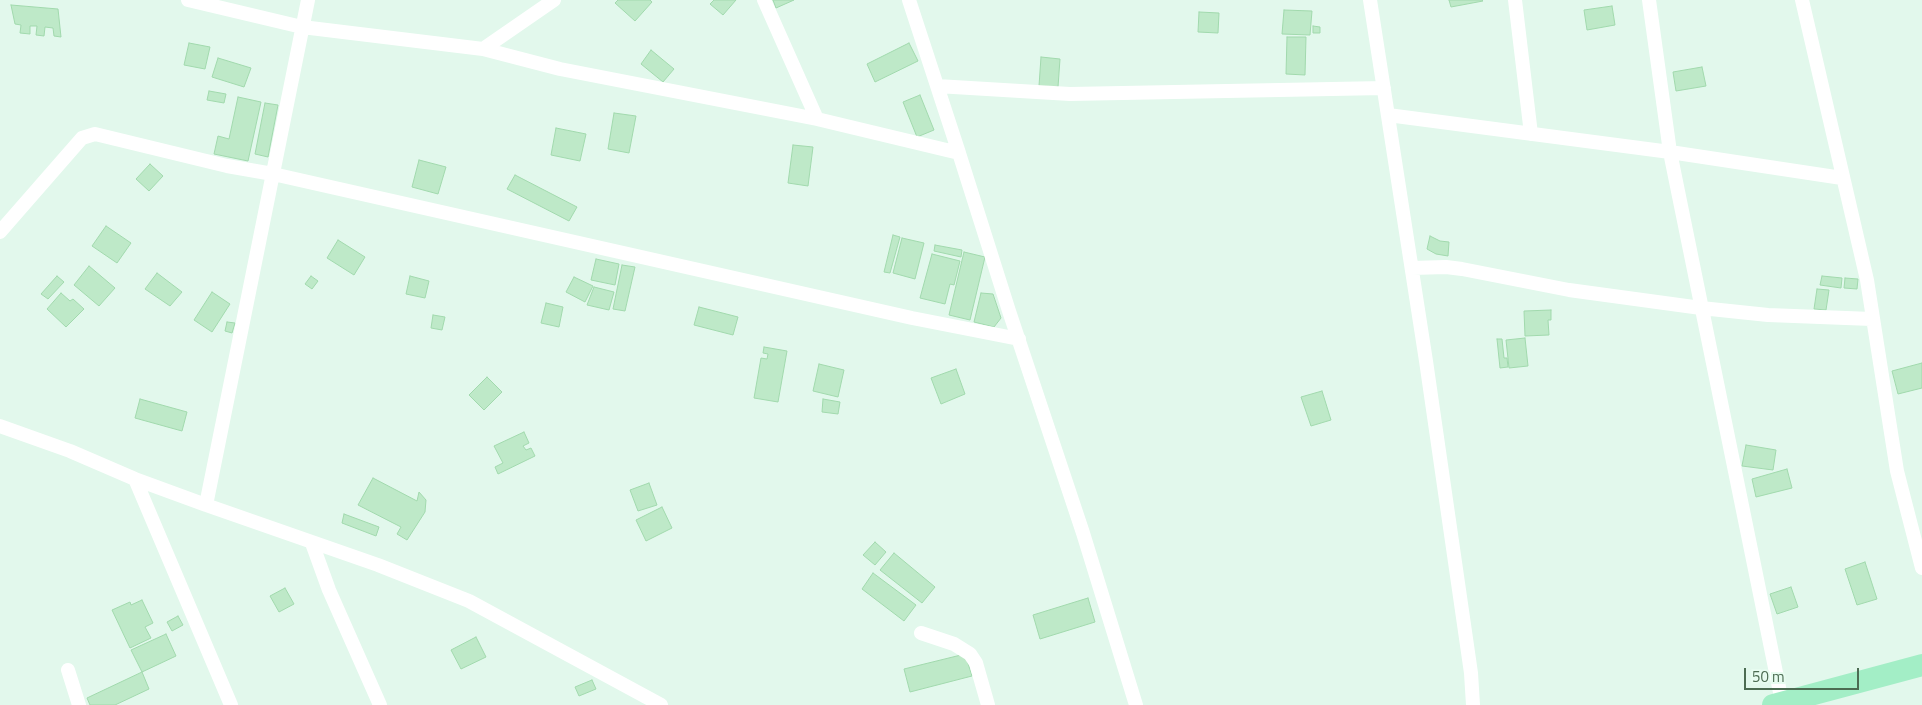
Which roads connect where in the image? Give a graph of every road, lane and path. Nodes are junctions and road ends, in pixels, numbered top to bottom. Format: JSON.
{"nodes":[{"id":1,"x":188,"y":0,"type":"edge"},
{"id":2,"x":308,"y":0,"type":"edge"},
{"id":3,"x":554,"y":0,"type":"edge"},
{"id":4,"x":764,"y":0,"type":"edge"},
{"id":5,"x":910,"y":0,"type":"edge"},
{"id":6,"x":1370,"y":0,"type":"edge"},
{"id":7,"x":1515,"y":0,"type":"edge"},
{"id":8,"x":1649,"y":0,"type":"edge"},
{"id":9,"x":1802,"y":0,"type":"edge"},
{"id":10,"x":302,"y":27,"type":"junction"},
{"id":11,"x":483,"y":49,"type":"junction"},
{"id":12,"x":937,"y":86,"type":"junction"},
{"id":13,"x":1384,"y":88,"type":"junction"},
{"id":14,"x":1388,"y":115,"type":"junction"},
{"id":15,"x":817,"y":119,"type":"junction"},
{"id":16,"x":1531,"y":134,"type":"junction"},
{"id":17,"x":1670,"y":152,"type":"junction"},
{"id":18,"x":959,"y":153,"type":"junction"},
{"id":19,"x":273,"y":174,"type":"junction"},
{"id":20,"x":1842,"y":178,"type":"junction"},
{"id":21,"x":0,"y":232,"type":"edge"},
{"id":22,"x":1412,"y":268,"type":"junction"},
{"id":23,"x":1702,"y":308,"type":"junction"},
{"id":24,"x":1872,"y":319,"type":"junction"},
{"id":25,"x":1019,"y":339,"type":"junction"},
{"id":26,"x":0,"y":426,"type":"edge"},
{"id":27,"x":136,"y":479,"type":"junction"},
{"id":28,"x":206,"y":505,"type":"junction"},
{"id":29,"x":312,"y":543,"type":"junction"},
{"id":30,"x":1922,"y":568,"type":"edge"},
{"id":31,"x":921,"y":633,"type":"dead end"},
{"id":32,"x":1922,"y":665,"type":"edge"},
{"id":33,"x":68,"y":670,"type":"dead end"},
{"id":34,"x":1777,"y":704,"type":"edge"},
{"id":35,"x":79,"y":705,"type":"edge"},
{"id":36,"x":231,"y":705,"type":"edge"},
{"id":37,"x":380,"y":705,"type":"edge"},
{"id":38,"x":661,"y":705,"type":"edge"},
{"id":39,"x":988,"y":705,"type":"edge"},
{"id":40,"x":1136,"y":705,"type":"edge"},
{"id":41,"x":1473,"y":705,"type":"edge"}],
"edges":[{"from":1,"to":10,"type":"street"},
{"from":2,"to":10,"type":"street"},
{"from":3,"to":11,"type":"street"},
{"from":4,"to":15,"type":"street"},
{"from":5,"to":12,"type":"street"},
{"from":6,"to":13,"type":"street"},
{"from":7,"to":16,"type":"street"},
{"from":8,"to":17,"type":"street"},
{"from":9,"to":20,"type":"street"},
{"from":10,"to":11,"type":"street"},
{"from":10,"to":19,"type":"street"},
{"from":11,"to":15,"type":"street"},
{"from":12,"to":13,"type":"street"},
{"from":12,"to":18,"type":"street"},
{"from":13,"to":14,"type":"street"},
{"from":14,"to":16,"type":"street"},
{"from":14,"to":22,"type":"street"},
{"from":15,"to":18,"type":"street"},
{"from":16,"to":17,"type":"street"},
{"from":17,"to":20,"type":"street"},
{"from":17,"to":23,"type":"street"},
{"from":18,"to":25,"type":"street"},
{"from":19,"to":21,"type":"street"},
{"from":19,"to":25,"type":"street"},
{"from":19,"to":28,"type":"street"},
{"from":20,"to":24,"type":"street"},
{"from":22,"to":23,"type":"street"},
{"from":22,"to":41,"type":"street"},
{"from":23,"to":24,"type":"street"},
{"from":23,"to":34,"type":"street"},
{"from":24,"to":30,"type":"street"},
{"from":25,"to":40,"type":"street"},
{"from":26,"to":27,"type":"street"},
{"from":27,"to":28,"type":"street"},
{"from":27,"to":36,"type":"street"},
{"from":28,"to":29,"type":"street"},
{"from":29,"to":37,"type":"street"},
{"from":29,"to":38,"type":"street"},
{"from":31,"to":39,"type":"street"},
{"from":32,"to":34,"type":"main road"},
{"from":33,"to":35,"type":"street"}]}
